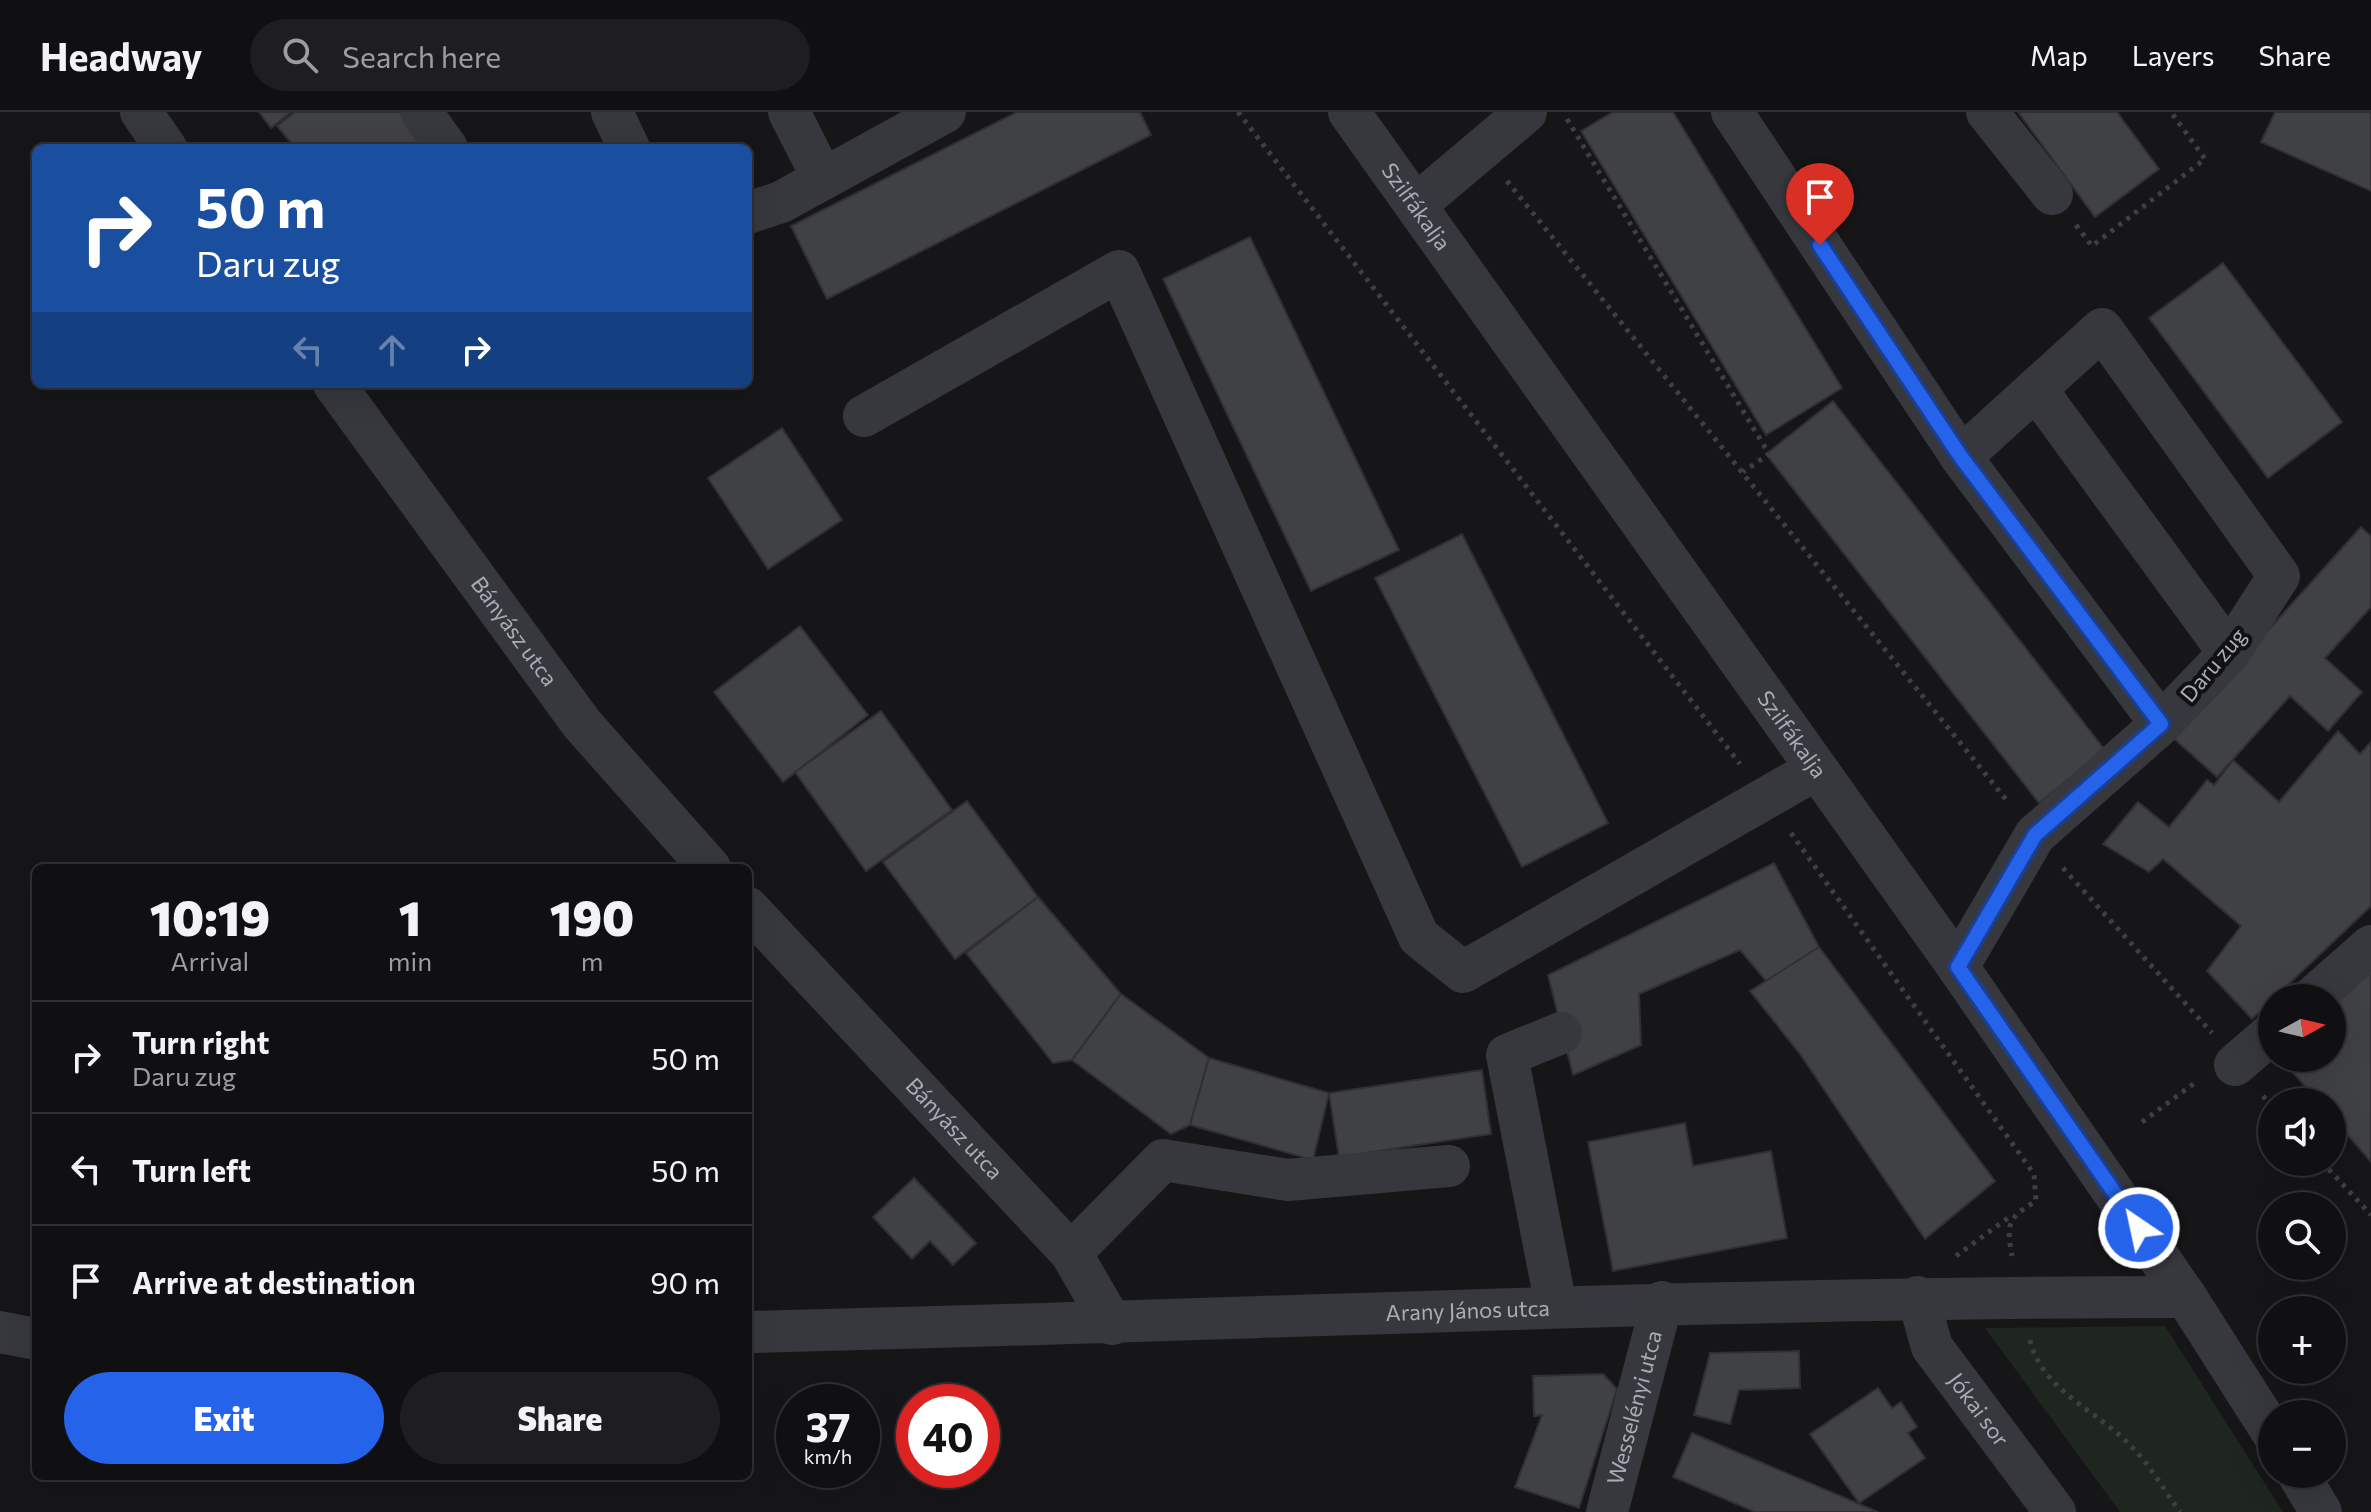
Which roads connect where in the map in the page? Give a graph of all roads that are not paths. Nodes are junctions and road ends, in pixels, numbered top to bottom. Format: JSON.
{"nodes":[{"id":1,"x":141,"y":112,"type":"edge"},
{"id":2,"x":421,"y":112,"type":"edge"},
{"id":3,"x":612,"y":112,"type":"edge"},
{"id":4,"x":789,"y":112,"type":"edge"},
{"id":5,"x":945,"y":112,"type":"edge"},
{"id":6,"x":1349,"y":112,"type":"edge"},
{"id":7,"x":1526,"y":112,"type":"edge"},
{"id":8,"x":1732,"y":112,"type":"edge"},
{"id":9,"x":1987,"y":112,"type":"edge"},
{"id":10,"x":163,"y":144,"type":"edge"},
{"id":11,"x":444,"y":144,"type":"edge"},
{"id":12,"x":627,"y":144,"type":"edge"},
{"id":13,"x":823,"y":179,"type":"junction"},
{"id":14,"x":2052,"y":194,"type":"road end"},
{"id":15,"x":1417,"y":204,"type":"junction"},
{"id":16,"x":752,"y":212,"type":"edge"},
{"id":17,"x":337,"y":388,"type":"edge"},
{"id":18,"x":2036,"y":389,"type":"junction"},
{"id":19,"x":864,"y":416,"type":"dead end"},
{"id":20,"x":1961,"y":457,"type":"junction"},
{"id":21,"x":2229,"y":653,"type":"junction"},
{"id":22,"x":2161,"y":724,"type":"junction"},
{"id":23,"x":1815,"y":770,"type":"junction"},
{"id":24,"x":706,"y":864,"type":"edge"},
{"id":25,"x":752,"y":912,"type":"edge"},
{"id":26,"x":2371,"y":946,"type":"edge"},
{"id":27,"x":1958,"y":967,"type":"junction"},
{"id":28,"x":2328,"y":984,"type":"edge"},
{"id":29,"x":1561,"y":1033,"type":"dead end"},
{"id":30,"x":2258,"y":1041,"type":"edge"},
{"id":31,"x":2219,"y":1063,"type":"road end"},
{"id":32,"x":1449,"y":1166,"type":"dead end"},
{"id":33,"x":1071,"y":1253,"type":"junction"},
{"id":34,"x":1918,"y":1297,"type":"junction"},
{"id":35,"x":2186,"y":1297,"type":"junction"},
{"id":36,"x":1662,"y":1302,"type":"junction"},
{"id":37,"x":1556,"y":1306,"type":"junction"},
{"id":38,"x":1112,"y":1324,"type":"junction"},
{"id":39,"x":0,"y":1332,"type":"edge"},
{"id":40,"x":752,"y":1332,"type":"edge"},
{"id":41,"x":32,"y":1338,"type":"edge"},
{"id":42,"x":2258,"y":1409,"type":"edge"},
{"id":43,"x":2306,"y":1488,"type":"edge"},
{"id":44,"x":1607,"y":1512,"type":"edge"},
{"id":45,"x":2055,"y":1512,"type":"edge"},
{"id":46,"x":2321,"y":1512,"type":"edge"}],
"edges":[{"from":1,"to":10,"type":"street"},
{"from":2,"to":11,"type":"street"},
{"from":3,"to":12,"type":"street"},
{"from":4,"to":13,"type":"street"},
{"from":5,"to":13,"type":"street"},
{"from":6,"to":15,"type":"street","name":"Szilfákalja"},
{"from":7,"to":15,"type":"street"},
{"from":8,"to":20,"type":"street"},
{"from":9,"to":14,"type":"street"},
{"from":13,"to":16,"type":"street"},
{"from":15,"to":23,"type":"street","name":"Szilfákalja"},
{"from":17,"to":24,"type":"street","name":"Bányász utca"},
{"from":18,"to":20,"type":"street"},
{"from":18,"to":21,"type":"street"},
{"from":18,"to":21,"type":"street","name":"Daru zug"},
{"from":19,"to":23,"type":"street"},
{"from":20,"to":22,"type":"street"},
{"from":21,"to":22,"type":"street","name":"Daru zug"},
{"from":22,"to":27,"type":"street","name":"Daru zug"},
{"from":23,"to":27,"type":"street","name":"Szilfákalja"},
{"from":25,"to":33,"type":"street","name":"Bányász utca"},
{"from":26,"to":28,"type":"street"},
{"from":27,"to":35,"type":"street","name":"Szilfákalja"},
{"from":29,"to":37,"type":"street"},
{"from":30,"to":31,"type":"street"},
{"from":32,"to":33,"type":"street"},
{"from":33,"to":38,"type":"street","name":"Bányász utca"},
{"from":34,"to":35,"type":"street","name":"Arany János utca"},
{"from":34,"to":36,"type":"street","name":"Arany János utca"},
{"from":34,"to":45,"type":"street","name":"Jókai sor"},
{"from":35,"to":42,"type":"street","name":"Szilfákalja"},
{"from":36,"to":37,"type":"street","name":"Arany János utca"},
{"from":36,"to":44,"type":"street","name":"Wesselényi utca"},
{"from":37,"to":38,"type":"street","name":"Arany János utca"},
{"from":38,"to":40,"type":"street","name":"Arany János utca"},
{"from":39,"to":41,"type":"street"},
{"from":43,"to":46,"type":"street"}]}
